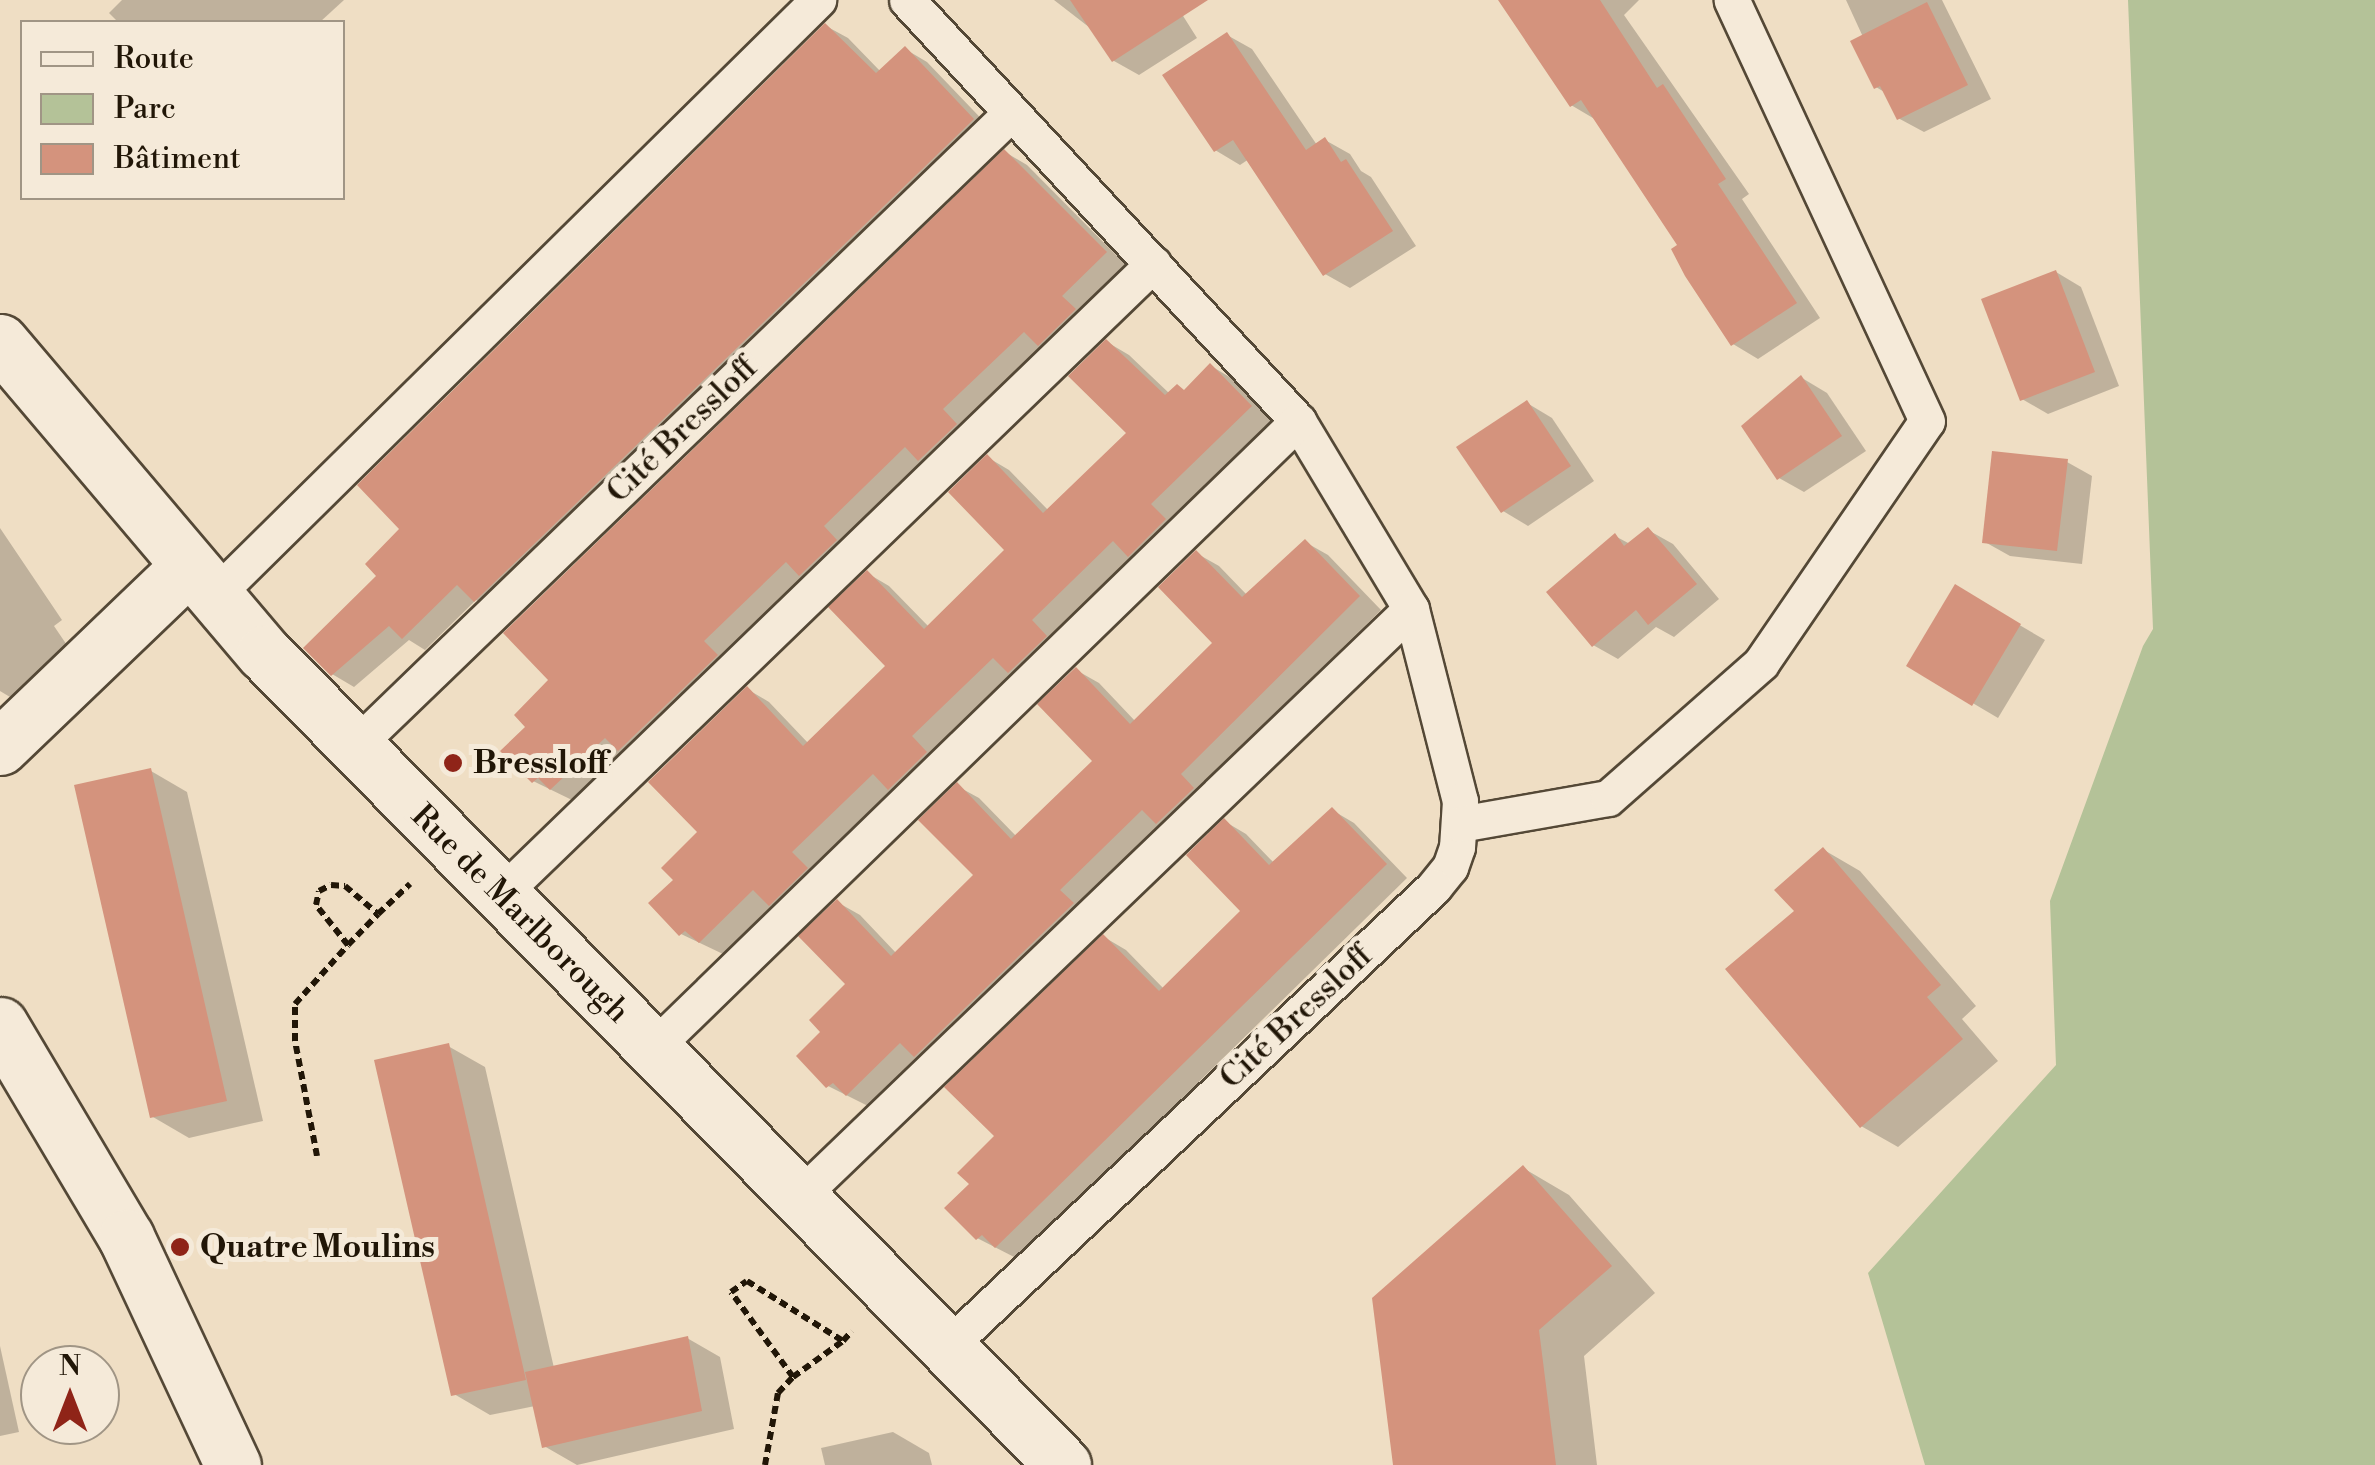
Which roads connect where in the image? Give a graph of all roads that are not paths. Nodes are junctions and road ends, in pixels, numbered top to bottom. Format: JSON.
{"nodes":[{"id":1,"x":818,"y":0,"type":"edge"},
{"id":2,"x":907,"y":0,"type":"edge"},
{"id":3,"x":1732,"y":0,"type":"edge"},
{"id":4,"x":1010,"y":114,"type":"junction"},
{"id":5,"x":1153,"y":264,"type":"junction"},
{"id":6,"x":0,"y":342,"type":"edge"},
{"id":7,"x":1298,"y":420,"type":"junction"},
{"id":8,"x":201,"y":582,"type":"junction"},
{"id":9,"x":1411,"y":609,"type":"junction"},
{"id":10,"x":355,"y":746,"type":"junction"},
{"id":11,"x":0,"y":747,"type":"edge"},
{"id":12,"x":1460,"y":824,"type":"junction"},
{"id":13,"x":501,"y":894,"type":"junction"},
{"id":14,"x":0,"y":1025,"type":"edge"},
{"id":15,"x":652,"y":1049,"type":"junction"},
{"id":16,"x":798,"y":1198,"type":"junction"},
{"id":17,"x":947,"y":1347,"type":"junction"},
{"id":18,"x":232,"y":1465,"type":"edge"},
{"id":19,"x":1063,"y":1465,"type":"edge"}],
"edges":[{"from":1,"to":8,"type":"lane"},
{"from":2,"to":4,"type":"lane","name":"Cité Bressloff"},
{"from":3,"to":12,"type":"lane"},
{"from":4,"to":5,"type":"lane","name":"Cité Bressloff"},
{"from":4,"to":10,"type":"lane","name":"Cité Bressloff"},
{"from":5,"to":7,"type":"lane","name":"Cité Bressloff"},
{"from":5,"to":13,"type":"lane"},
{"from":6,"to":8,"type":"main road","name":"Rue de Marlborough"},
{"from":7,"to":9,"type":"lane","name":"Cité Bressloff"},
{"from":7,"to":15,"type":"lane"},
{"from":8,"to":10,"type":"main road","name":"Rue de Marlborough"},
{"from":8,"to":11,"type":"main road"},
{"from":9,"to":12,"type":"lane","name":"Cité Bressloff"},
{"from":9,"to":16,"type":"lane"},
{"from":10,"to":13,"type":"main road","name":"Rue de Marlborough"},
{"from":12,"to":17,"type":"lane","name":"Cité Bressloff"},
{"from":13,"to":15,"type":"main road","name":"Rue de Marlborough"},
{"from":14,"to":18,"type":"main road"},
{"from":15,"to":16,"type":"main road","name":"Rue de Marlborough"},
{"from":16,"to":17,"type":"main road","name":"Rue de Marlborough"},
{"from":17,"to":19,"type":"main road","name":"Rue de Marlborough"}]}
